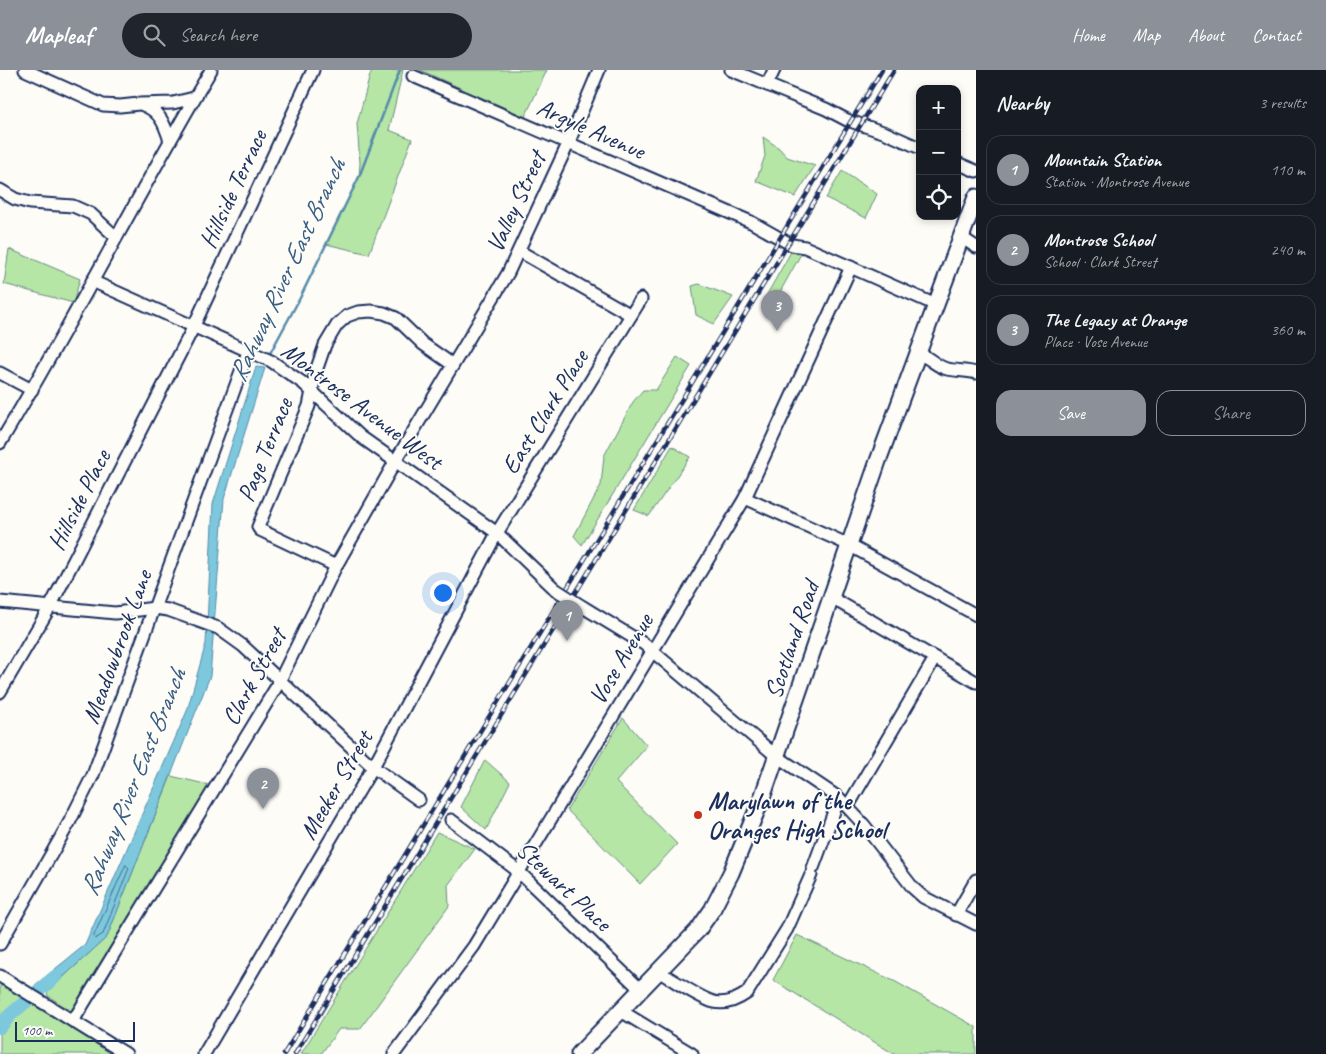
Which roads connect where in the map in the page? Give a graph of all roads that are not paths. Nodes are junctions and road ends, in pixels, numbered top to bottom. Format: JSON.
{"nodes":[{"id":1,"x":25,"y":70,"type":"edge"},
{"id":2,"x":211,"y":70,"type":"edge"},
{"id":3,"x":314,"y":70,"type":"edge"},
{"id":4,"x":599,"y":70,"type":"edge"},
{"id":5,"x":731,"y":70,"type":"edge"},
{"id":6,"x":774,"y":70,"type":"edge"},
{"id":7,"x":413,"y":76,"type":"dead end"},
{"id":8,"x":767,"y":85,"type":"junction"},
{"id":9,"x":194,"y":98,"type":"junction"},
{"id":10,"x":139,"y":104,"type":"junction"},
{"id":11,"x":170,"y":141,"type":"junction"},
{"id":12,"x":568,"y":144,"type":"junction"},
{"id":13,"x":916,"y":146,"type":"edge"},
{"id":14,"x":961,"y":165,"type":"edge"},
{"id":15,"x":976,"y":171,"type":"edge"},
{"id":16,"x":0,"y":190,"type":"edge"},
{"id":17,"x":976,"y":197,"type":"edge"},
{"id":18,"x":116,"y":237,"type":"junction"},
{"id":19,"x":961,"y":237,"type":"junction"},
{"id":20,"x":976,"y":247,"type":"edge"},
{"id":21,"x":519,"y":251,"type":"junction"},
{"id":22,"x":851,"y":267,"type":"junction"},
{"id":23,"x":92,"y":281,"type":"junction"},
{"id":24,"x":641,"y":299,"type":"dead end"},
{"id":25,"x":936,"y":306,"type":"junction"},
{"id":26,"x":631,"y":315,"type":"junction"},
{"id":27,"x":194,"y":326,"type":"junction"},
{"id":28,"x":463,"y":348,"type":"joint"},
{"id":29,"x":248,"y":352,"type":"junction"},
{"id":30,"x":918,"y":353,"type":"junction"},
{"id":31,"x":453,"y":365,"type":"junction"},
{"id":32,"x":0,"y":373,"type":"edge"},
{"id":33,"x":976,"y":373,"type":"edge"},
{"id":34,"x":32,"y":390,"type":"junction"},
{"id":35,"x":313,"y":392,"type":"junction"},
{"id":36,"x":0,"y":443,"type":"edge"},
{"id":37,"x":395,"y":462,"type":"junction"},
{"id":38,"x":745,"y":498,"type":"junction"},
{"id":39,"x":498,"y":533,"type":"junction"},
{"id":40,"x":850,"y":545,"type":"junction"},
{"id":41,"x":336,"y":566,"type":"junction"},
{"id":42,"x":832,"y":598,"type":"junction"},
{"id":43,"x":0,"y":602,"type":"edge"},
{"id":44,"x":50,"y":607,"type":"junction"},
{"id":45,"x":155,"y":608,"type":"junction"},
{"id":46,"x":976,"y":615,"type":"edge"},
{"id":47,"x":653,"y":650,"type":"junction"},
{"id":48,"x":935,"y":658,"type":"junction"},
{"id":49,"x":280,"y":680,"type":"junction"},
{"id":50,"x":976,"y":682,"type":"edge"},
{"id":51,"x":0,"y":692,"type":"edge"},
{"id":52,"x":777,"y":756,"type":"junction"},
{"id":53,"x":373,"y":767,"type":"junction"},
{"id":54,"x":419,"y":800,"type":"dead end"},
{"id":55,"x":844,"y":802,"type":"junction"},
{"id":56,"x":451,"y":820,"type":"dead end"},
{"id":57,"x":518,"y":871,"type":"junction"},
{"id":58,"x":976,"y":880,"type":"edge"},
{"id":59,"x":956,"y":915,"type":"junction"},
{"id":60,"x":976,"y":924,"type":"edge"},
{"id":61,"x":0,"y":944,"type":"edge"},
{"id":62,"x":659,"y":972,"type":"junction"},
{"id":63,"x":0,"y":976,"type":"edge"},
{"id":64,"x":642,"y":990,"type":"junction"},
{"id":65,"x":621,"y":1011,"type":"junction"},
{"id":66,"x":73,"y":1021,"type":"junction"},
{"id":67,"x":126,"y":1054,"type":"edge"},
{"id":68,"x":204,"y":1054,"type":"edge"},
{"id":69,"x":394,"y":1054,"type":"edge"},
{"id":70,"x":579,"y":1054,"type":"edge"},
{"id":71,"x":692,"y":1054,"type":"edge"}],
"edges":[{"from":1,"to":10,"type":"street"},
{"from":2,"to":9,"type":"street"},
{"from":3,"to":27,"type":"street","name":"Hillside Terrace"},
{"from":4,"to":12,"type":"street","name":"Valley Street"},
{"from":5,"to":8,"type":"street"},
{"from":6,"to":8,"type":"street"},
{"from":7,"to":12,"type":"street","name":"Argyle Avenue"},
{"from":8,"to":13,"type":"street"},
{"from":9,"to":10,"type":"street"},
{"from":9,"to":11,"type":"street"},
{"from":10,"to":11,"type":"street"},
{"from":11,"to":18,"type":"street"},
{"from":12,"to":21,"type":"street","name":"Valley Street"},
{"from":12,"to":22,"type":"street","name":"Argyle Avenue"},
{"from":14,"to":15,"type":"street"},
{"from":16,"to":18,"type":"street"},
{"from":17,"to":19,"type":"main road","name":"Scotland Road"},
{"from":18,"to":23,"type":"street"},
{"from":19,"to":20,"type":"street"},
{"from":19,"to":25,"type":"main road","name":"Scotland Road"},
{"from":21,"to":26,"type":"street"},
{"from":21,"to":28,"type":"street","name":"Valley Street"},
{"from":22,"to":25,"type":"street","name":"Argyle Avenue"},
{"from":22,"to":38,"type":"street","name":"Vose Avenue"},
{"from":23,"to":27,"type":"street","name":"Montrose Avenue West"},
{"from":23,"to":34,"type":"street"},
{"from":24,"to":26,"type":"street","name":"East Clark Place"},
{"from":25,"to":30,"type":"main road","name":"Scotland Road"},
{"from":26,"to":39,"type":"street","name":"East Clark Place"},
{"from":27,"to":29,"type":"street","name":"Montrose Avenue West"},
{"from":27,"to":44,"type":"street","name":"Hillside Place"},
{"from":28,"to":31,"type":"street","name":"Clark Street"},
{"from":29,"to":35,"type":"street","name":"Montrose Avenue West"},
{"from":29,"to":45,"type":"street","name":"Meadowbrook Lane"},
{"from":30,"to":33,"type":"street"},
{"from":30,"to":40,"type":"main road","name":"Scotland Road"},
{"from":31,"to":35,"type":"street","name":"Page Terrace"},
{"from":31,"to":37,"type":"street","name":"Clark Street"},
{"from":32,"to":34,"type":"street"},
{"from":34,"to":36,"type":"street"},
{"from":35,"to":37,"type":"street","name":"Montrose Avenue West"},
{"from":35,"to":41,"type":"street","name":"Page Terrace"},
{"from":37,"to":39,"type":"street","name":"Montrose Avenue West"},
{"from":37,"to":41,"type":"street","name":"Clark Street"},
{"from":38,"to":40,"type":"street"},
{"from":38,"to":47,"type":"street","name":"Vose Avenue"},
{"from":39,"to":47,"type":"street","name":"Montrose Avenue West","bridge":true},
{"from":39,"to":53,"type":"street","name":"Meeker Street"},
{"from":40,"to":42,"type":"main road","name":"Scotland Road"},
{"from":40,"to":46,"type":"street"},
{"from":41,"to":49,"type":"street","name":"Clark Street"},
{"from":42,"to":48,"type":"street"},
{"from":42,"to":52,"type":"main road","name":"Scotland Road"},
{"from":43,"to":44,"type":"street"},
{"from":44,"to":45,"type":"street"},
{"from":44,"to":51,"type":"street","name":"Hillside Place"},
{"from":45,"to":49,"type":"street"},
{"from":45,"to":61,"type":"street","name":"Meadowbrook Lane"},
{"from":47,"to":52,"type":"street","name":"Montrose Avenue West"},
{"from":47,"to":57,"type":"street","name":"Vose Avenue"},
{"from":48,"to":50,"type":"street"},
{"from":48,"to":55,"type":"street"},
{"from":49,"to":53,"type":"street"},
{"from":49,"to":66,"type":"street","name":"Clark Street"},
{"from":52,"to":55,"type":"street","name":"Montrose Avenue West"},
{"from":52,"to":62,"type":"main road","name":"Scotland Road"},
{"from":53,"to":54,"type":"street"},
{"from":53,"to":68,"type":"street","name":"Meeker Street"},
{"from":55,"to":59,"type":"street","name":"Montrose Avenue West"},
{"from":55,"to":62,"type":"street"},
{"from":56,"to":57,"type":"street","name":"Stewart Place"},
{"from":57,"to":64,"type":"street","name":"Stewart Place"},
{"from":57,"to":69,"type":"street","name":"Vose Avenue"},
{"from":58,"to":59,"type":"street"},
{"from":59,"to":60,"type":"street","name":"Montrose Avenue West"},
{"from":62,"to":64,"type":"main road","name":"Scotland Road"},
{"from":63,"to":66,"type":"street"},
{"from":64,"to":65,"type":"main road","name":"Scotland Road"},
{"from":65,"to":70,"type":"main road","name":"Scotland Road"},
{"from":65,"to":71,"type":"street"},
{"from":66,"to":67,"type":"street"}]}
